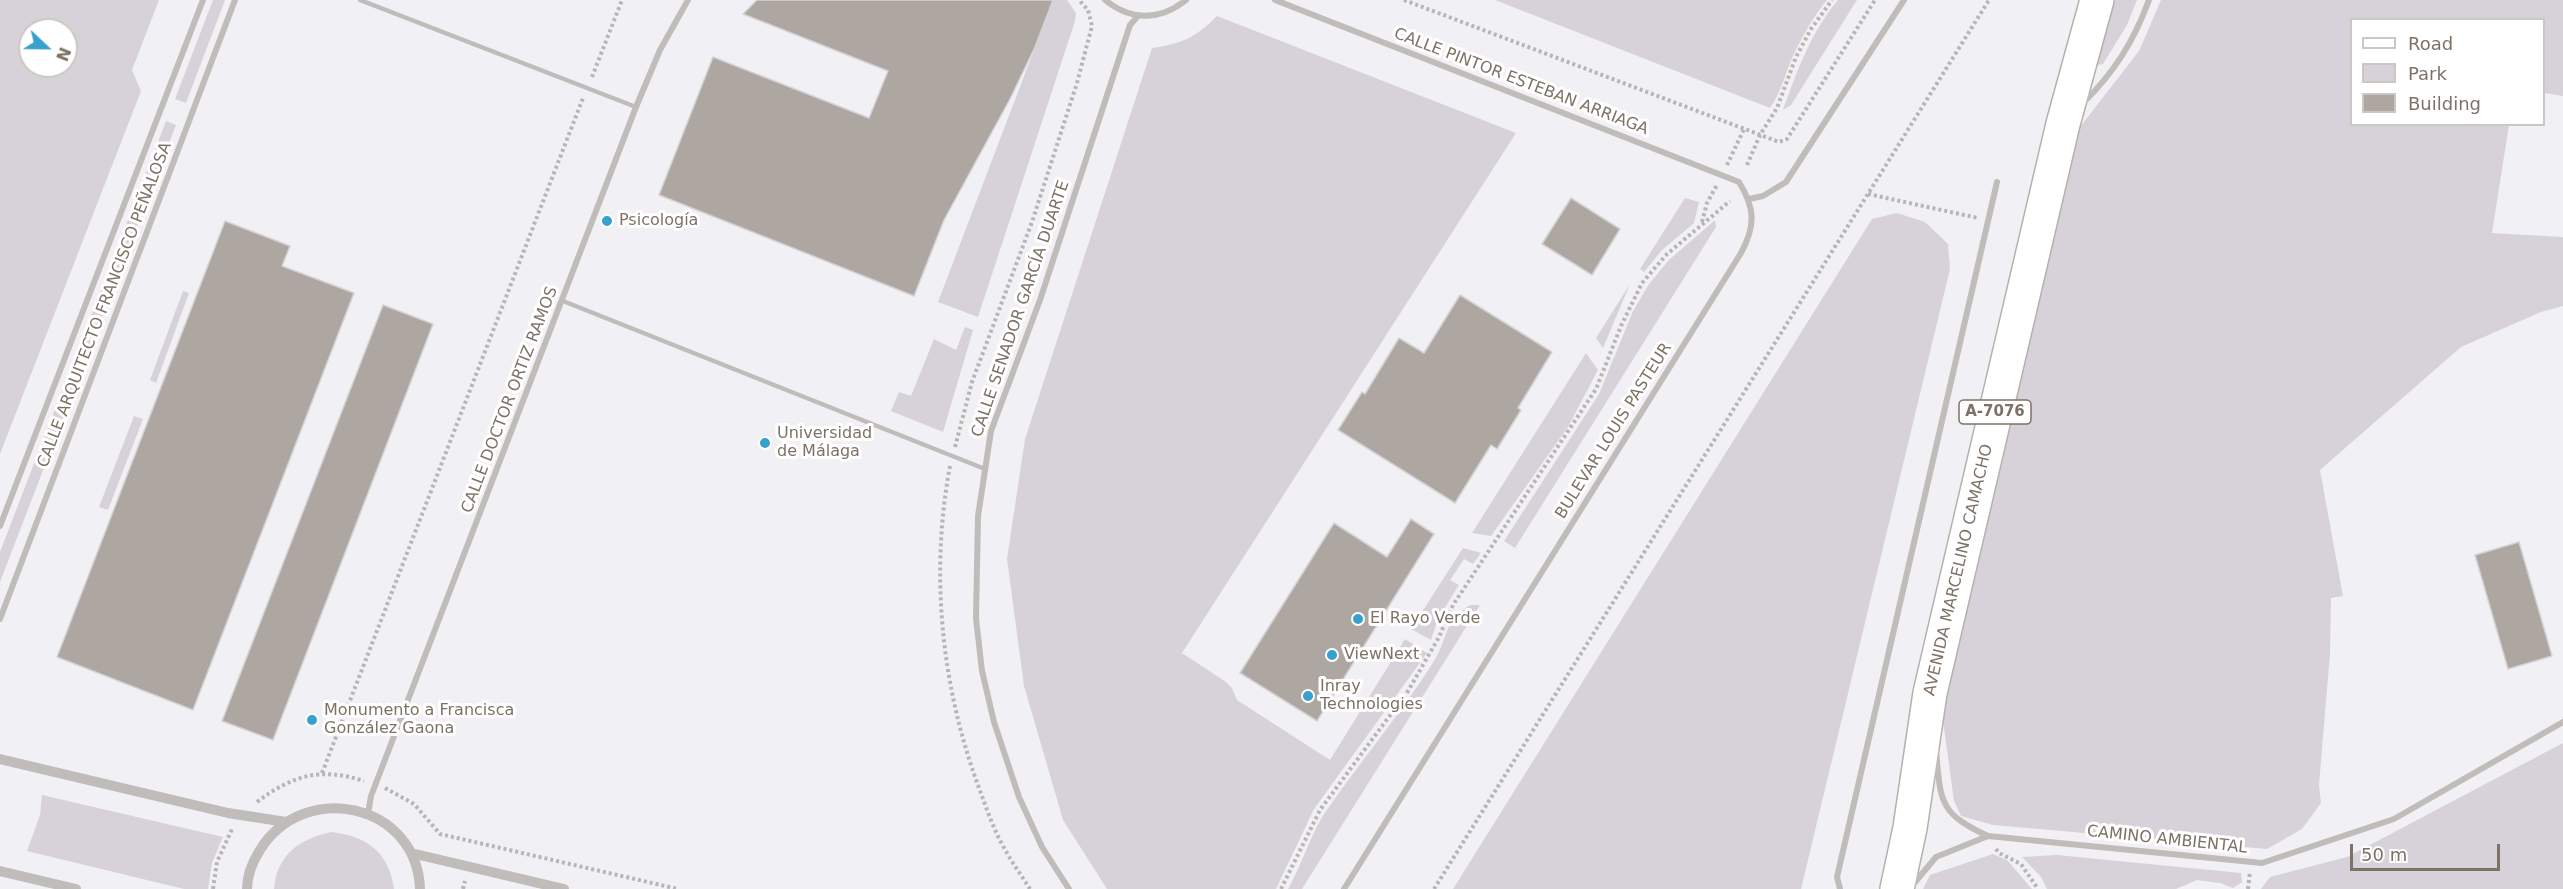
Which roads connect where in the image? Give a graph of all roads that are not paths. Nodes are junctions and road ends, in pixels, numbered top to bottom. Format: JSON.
{"nodes":[{"id":1,"x":203,"y":0,"type":"edge"},
{"id":2,"x":235,"y":0,"type":"edge"},
{"id":3,"x":360,"y":0,"type":"edge"},
{"id":4,"x":688,"y":0,"type":"edge"},
{"id":5,"x":1105,"y":0,"type":"edge"},
{"id":6,"x":1186,"y":0,"type":"edge"},
{"id":7,"x":1275,"y":0,"type":"edge"},
{"id":8,"x":1904,"y":0,"type":"edge"},
{"id":9,"x":2097,"y":0,"type":"edge"},
{"id":10,"x":2149,"y":0,"type":"edge"},
{"id":11,"x":1138,"y":16,"type":"junction"},
{"id":12,"x":636,"y":107,"type":"junction"},
{"id":13,"x":2062,"y":124,"type":"junction"},
{"id":14,"x":1997,"y":182,"type":"dead end"},
{"id":15,"x":1749,"y":199,"type":"junction"},
{"id":16,"x":563,"y":301,"type":"junction"},
{"id":17,"x":985,"y":469,"type":"junction"},
{"id":18,"x":0,"y":526,"type":"edge"},
{"id":19,"x":0,"y":619,"type":"edge"},
{"id":20,"x":2563,"y":722,"type":"edge"},
{"id":21,"x":1935,"y":744,"type":"dead end"},
{"id":22,"x":0,"y":759,"type":"edge"},
{"id":23,"x":368,"y":814,"type":"junction"},
{"id":24,"x":285,"y":822,"type":"junction"},
{"id":25,"x":1988,"y":836,"type":"junction"},
{"id":26,"x":411,"y":853,"type":"junction"},
{"id":27,"x":0,"y":871,"type":"edge"},
{"id":28,"x":1907,"y":888,"type":"edge"},
{"id":29,"x":76,"y":889,"type":"edge"},
{"id":30,"x":247,"y":889,"type":"edge"},
{"id":31,"x":420,"y":889,"type":"edge"},
{"id":32,"x":564,"y":889,"type":"edge"},
{"id":33,"x":1069,"y":889,"type":"edge"},
{"id":34,"x":1344,"y":889,"type":"edge"},
{"id":35,"x":1840,"y":889,"type":"edge"}],
"edges":[{"from":1,"to":18,"type":"street","name":"CALLE ARQUITECTO FRANCISCO PEÑALOSA"},
{"from":2,"to":19,"type":"street","name":"CALLE ARQUITECTO FRANCISCO PEÑALOSA"},
{"from":3,"to":12,"type":"lane"},
{"from":4,"to":12,"type":"street","name":"CALLE DOCTOR ORTIZ RAMOS"},
{"from":5,"to":11,"type":"street"},
{"from":6,"to":11,"type":"street"},
{"from":7,"to":15,"type":"street","name":"CALLE PINTOR ESTEBAN ARRIAGA"},
{"from":8,"to":15,"type":"street"},
{"from":9,"to":13,"type":"main road","name":"AVENIDA MARCELINO CAMACHO","number":"A-7076"},
{"from":10,"to":13,"type":"street"},
{"from":11,"to":17,"type":"street","name":"CALLE SENADOR GARCÍA DUARTE"},
{"from":12,"to":16,"type":"street","name":"CALLE DOCTOR ORTIZ RAMOS"},
{"from":13,"to":28,"type":"main road","name":"AVENIDA MARCELINO CAMACHO","number":"A-7076"},
{"from":14,"to":35,"type":"street"},
{"from":15,"to":34,"type":"street","name":"BULEVAR LOUIS PASTEUR"},
{"from":16,"to":17,"type":"lane"},
{"from":16,"to":23,"type":"street","name":"CALLE DOCTOR ORTIZ RAMOS"},
{"from":17,"to":33,"type":"street","name":"CALLE SENADOR GARCÍA DUARTE"},
{"from":20,"to":25,"type":"street","name":"CAMINO AMBIENTAL"},
{"from":21,"to":25,"type":"street","name":"CAMINO AMBIENTAL"},
{"from":22,"to":24,"type":"street"},
{"from":23,"to":24,"type":"street"},
{"from":23,"to":26,"type":"street"},
{"from":24,"to":30,"type":"street"},
{"from":25,"to":28,"type":"street","name":"CAMINO AMBIENTAL"},
{"from":26,"to":31,"type":"street"},
{"from":26,"to":32,"type":"street"},
{"from":27,"to":29,"type":"street"}]}
